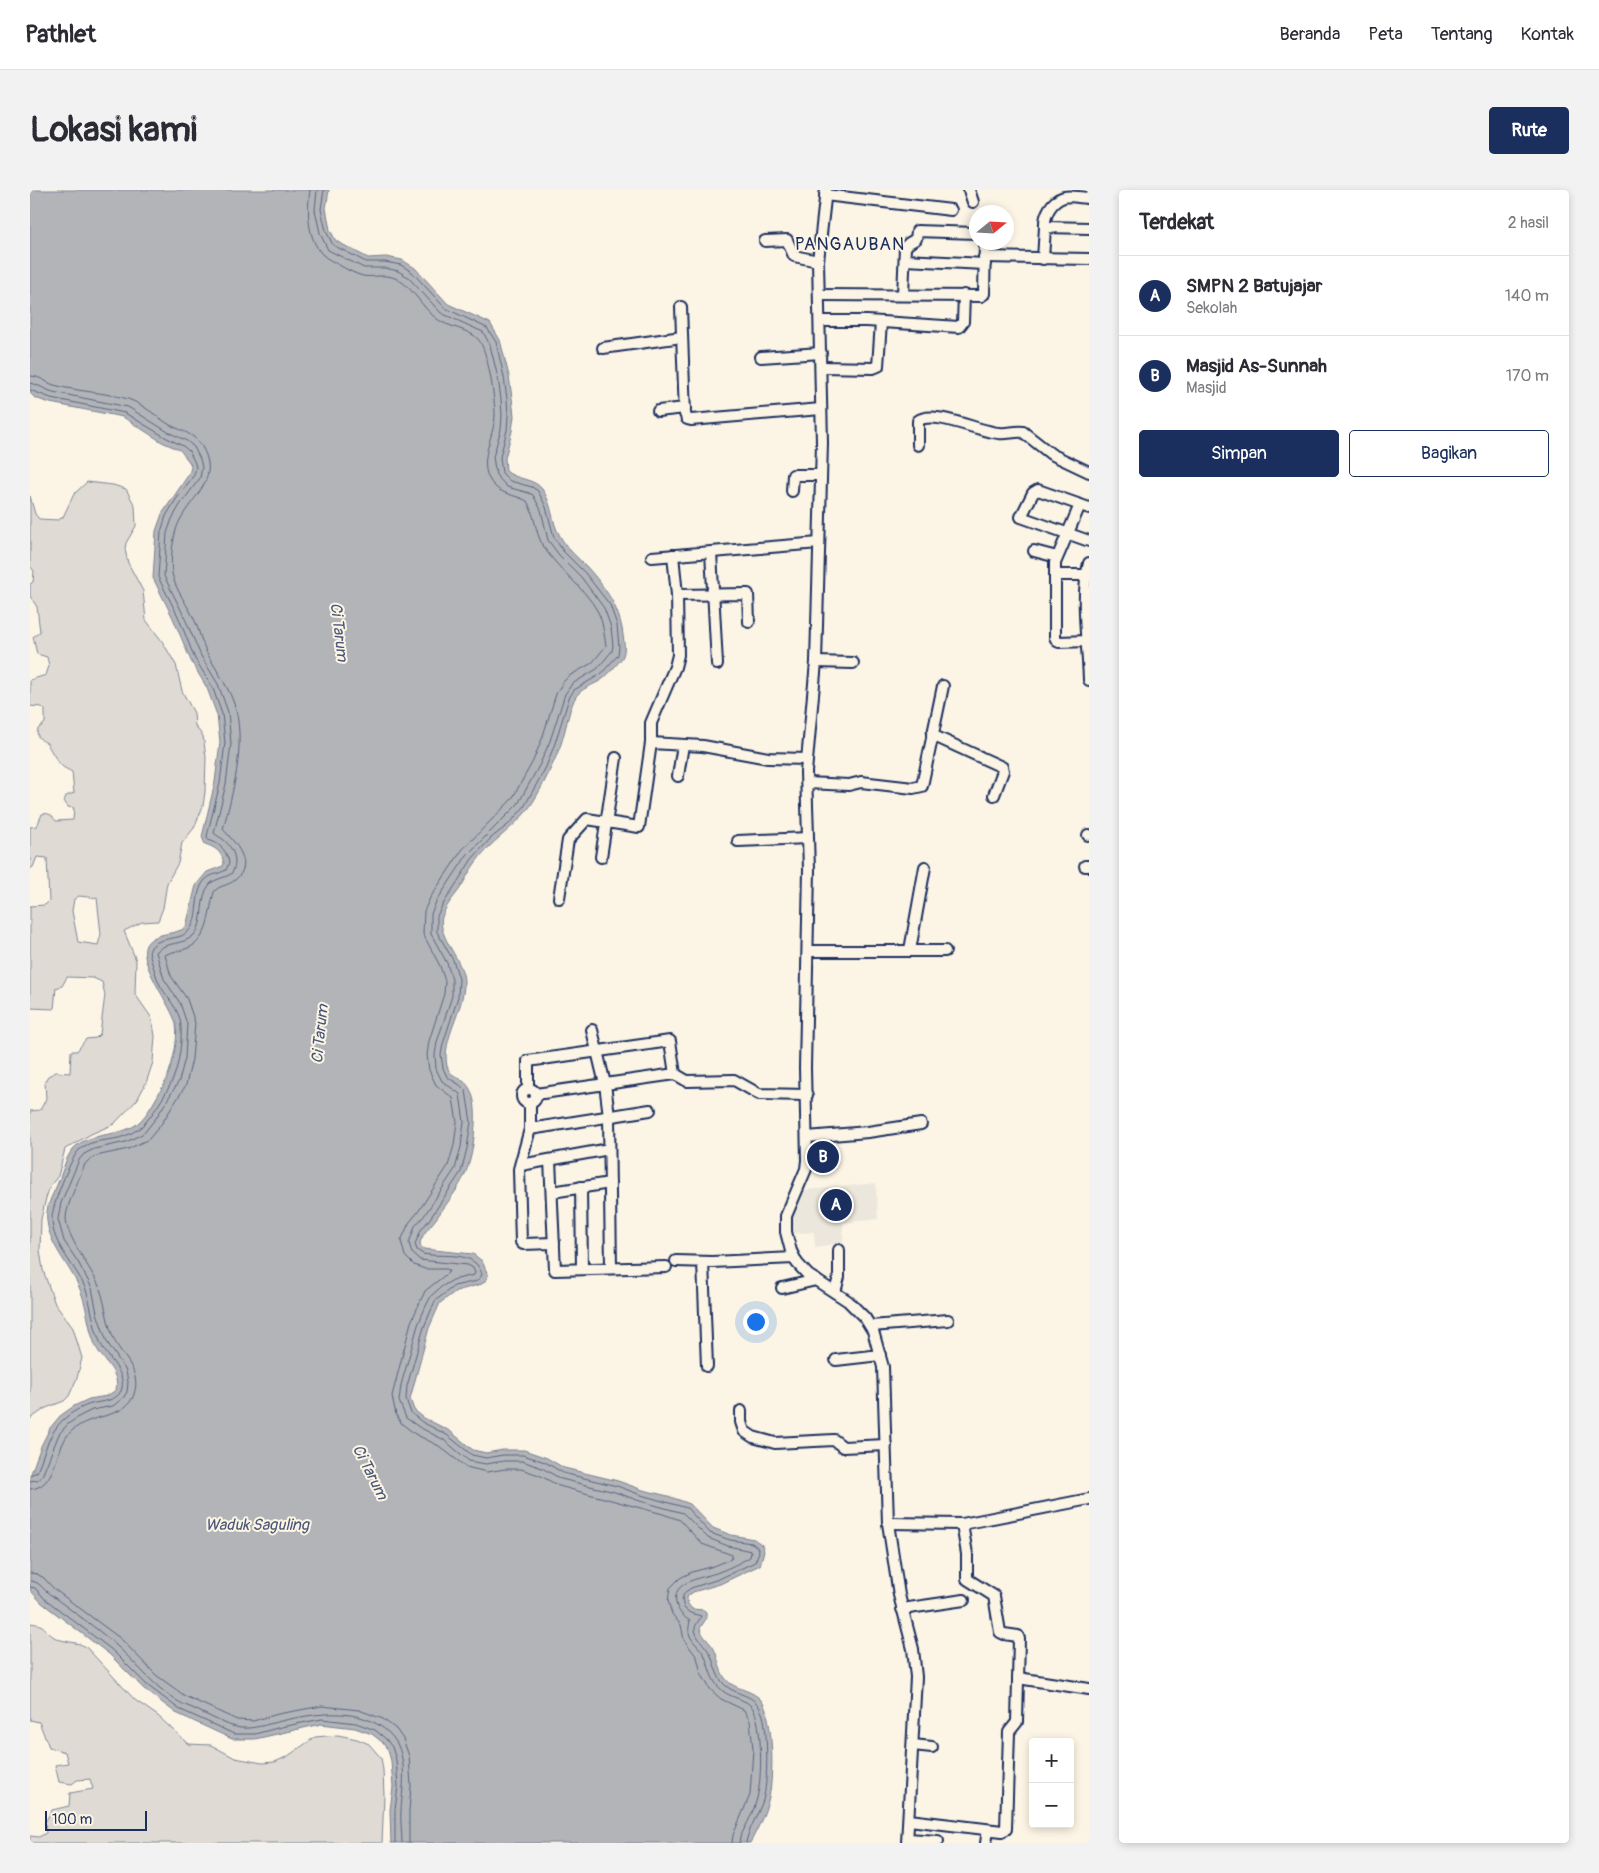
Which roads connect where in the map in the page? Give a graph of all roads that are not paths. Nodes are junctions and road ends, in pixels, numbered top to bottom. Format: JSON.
{"nodes":[{"id":1,"x":970,"y":190,"type":"edge"},
{"id":2,"x":825,"y":192,"type":"edge"},
{"id":3,"x":1089,"y":198,"type":"edge"},
{"id":4,"x":973,"y":202,"type":"dead end"},
{"id":5,"x":951,"y":210,"type":"dead end"},
{"id":6,"x":1045,"y":227,"type":"junction"},
{"id":7,"x":1089,"y":228,"type":"edge"},
{"id":8,"x":969,"y":233,"type":"edge"},
{"id":9,"x":765,"y":241,"type":"dead end"},
{"id":10,"x":985,"y":250,"type":"edge"},
{"id":11,"x":1043,"y":259,"type":"junction"},
{"id":12,"x":1089,"y":259,"type":"edge"},
{"id":13,"x":905,"y":260,"type":"junction"},
{"id":14,"x":984,"y":260,"type":"junction"},
{"id":15,"x":818,"y":261,"type":"junction"},
{"id":16,"x":819,"y":295,"type":"junction"},
{"id":17,"x":903,"y":295,"type":"junction"},
{"id":18,"x":964,"y":296,"type":"junction"},
{"id":19,"x":681,"y":307,"type":"dead end"},
{"id":20,"x":820,"y":321,"type":"junction"},
{"id":21,"x":881,"y":322,"type":"junction"},
{"id":22,"x":682,"y":337,"type":"junction"},
{"id":23,"x":603,"y":348,"type":"dead end"},
{"id":24,"x":821,"y":353,"type":"junction"},
{"id":25,"x":761,"y":357,"type":"dead end"},
{"id":26,"x":822,"y":367,"type":"junction"},
{"id":27,"x":685,"y":408,"type":"junction"},
{"id":28,"x":821,"y":410,"type":"junction"},
{"id":29,"x":658,"y":411,"type":"dead end"},
{"id":30,"x":918,"y":445,"type":"dead end"},
{"id":31,"x":1089,"y":472,"type":"edge"},
{"id":32,"x":821,"y":475,"type":"junction"},
{"id":33,"x":792,"y":490,"type":"dead end"},
{"id":34,"x":1085,"y":507,"type":"edge"},
{"id":35,"x":1067,"y":533,"type":"junction"},
{"id":36,"x":1089,"y":541,"type":"edge"},
{"id":37,"x":819,"y":543,"type":"junction"},
{"id":38,"x":1034,"y":550,"type":"dead end"},
{"id":39,"x":710,"y":552,"type":"junction"},
{"id":40,"x":674,"y":555,"type":"junction"},
{"id":41,"x":1057,"y":556,"type":"junction"},
{"id":42,"x":652,"y":557,"type":"dead end"},
{"id":43,"x":1089,"y":563,"type":"edge"},
{"id":44,"x":1055,"y":575,"type":"junction"},
{"id":45,"x":1086,"y":575,"type":"junction"},
{"id":46,"x":713,"y":594,"type":"junction"},
{"id":47,"x":677,"y":595,"type":"junction"},
{"id":48,"x":748,"y":622,"type":"dead end"},
{"id":49,"x":1088,"y":641,"type":"edge"},
{"id":50,"x":816,"y":662,"type":"junction"},
{"id":51,"x":853,"y":663,"type":"dead end"},
{"id":52,"x":717,"y":664,"type":"dead end"},
{"id":53,"x":1089,"y":680,"type":"edge"},
{"id":54,"x":943,"y":686,"type":"dead end"},
{"id":55,"x":932,"y":735,"type":"junction"},
{"id":56,"x":651,"y":743,"type":"junction"},
{"id":57,"x":683,"y":745,"type":"junction"},
{"id":58,"x":616,"y":758,"type":"dead end"},
{"id":59,"x":807,"y":759,"type":"junction"},
{"id":60,"x":678,"y":776,"type":"dead end"},
{"id":61,"x":806,"y":783,"type":"junction"},
{"id":62,"x":994,"y":795,"type":"dead end"},
{"id":63,"x":606,"y":822,"type":"junction"},
{"id":64,"x":808,"y":838,"type":"junction"},
{"id":65,"x":738,"y":841,"type":"dead end"},
{"id":66,"x":601,"y":857,"type":"dead end"},
{"id":67,"x":925,"y":867,"type":"dead end"},
{"id":68,"x":559,"y":898,"type":"dead end"},
{"id":69,"x":910,"y":950,"type":"junction"},
{"id":70,"x":808,"y":951,"type":"junction"},
{"id":71,"x":945,"y":951,"type":"dead end"},
{"id":72,"x":592,"y":1030,"type":"dead end"},
{"id":73,"x":598,"y":1052,"type":"junction"},
{"id":74,"x":675,"y":1074,"type":"junction"},
{"id":75,"x":605,"y":1084,"type":"junction"},
{"id":76,"x":532,"y":1091,"type":"junction"},
{"id":77,"x":807,"y":1095,"type":"junction"},
{"id":78,"x":650,"y":1110,"type":"dead end"},
{"id":79,"x":609,"y":1116,"type":"junction"},
{"id":80,"x":921,"y":1124,"type":"dead end"},
{"id":81,"x":530,"y":1129,"type":"junction"},
{"id":82,"x":807,"y":1137,"type":"junction"},
{"id":83,"x":609,"y":1149,"type":"junction"},
{"id":84,"x":550,"y":1160,"type":"junction"},
{"id":85,"x":521,"y":1165,"type":"junction"},
{"id":86,"x":610,"y":1183,"type":"junction"},
{"id":87,"x":581,"y":1188,"type":"junction"},
{"id":88,"x":552,"y":1192,"type":"junction"},
{"id":89,"x":554,"y":1243,"type":"junction"},
{"id":90,"x":840,"y":1250,"type":"dead end"},
{"id":91,"x":794,"y":1258,"type":"junction"},
{"id":92,"x":676,"y":1261,"type":"dead end"},
{"id":93,"x":703,"y":1262,"type":"junction"},
{"id":94,"x":666,"y":1267,"type":"dead end"},
{"id":95,"x":611,"y":1268,"type":"junction"},
{"id":96,"x":582,"y":1269,"type":"junction"},
{"id":97,"x":816,"y":1280,"type":"junction"},
{"id":98,"x":782,"y":1288,"type":"dead end"},
{"id":99,"x":835,"y":1292,"type":"junction"},
{"id":100,"x":948,"y":1320,"type":"dead end"},
{"id":101,"x":871,"y":1326,"type":"junction"},
{"id":102,"x":880,"y":1355,"type":"junction"},
{"id":103,"x":836,"y":1360,"type":"dead end"},
{"id":104,"x":707,"y":1366,"type":"dead end"},
{"id":105,"x":741,"y":1411,"type":"dead end"},
{"id":106,"x":886,"y":1444,"type":"junction"},
{"id":107,"x":1089,"y":1500,"type":"edge"},
{"id":108,"x":888,"y":1523,"type":"junction"},
{"id":109,"x":962,"y":1524,"type":"junction"},
{"id":110,"x":964,"y":1600,"type":"dead end"},
{"id":111,"x":902,"y":1609,"type":"junction"},
{"id":112,"x":1018,"y":1678,"type":"junction"},
{"id":113,"x":1089,"y":1689,"type":"edge"},
{"id":114,"x":913,"y":1745,"type":"junction"},
{"id":115,"x":932,"y":1747,"type":"dead end"},
{"id":116,"x":909,"y":1820,"type":"junction"},
{"id":117,"x":988,"y":1830,"type":"junction"},
{"id":118,"x":907,"y":1841,"type":"edge"},
{"id":119,"x":938,"y":1841,"type":"dead end"},
{"id":120,"x":986,"y":1843,"type":"edge"}],
"edges":[{"from":1,"to":4,"type":"street"},
{"from":2,"to":5,"type":"street"},
{"from":2,"to":15,"type":"street"},
{"from":3,"to":6,"type":"street"},
{"from":6,"to":7,"type":"street"},
{"from":6,"to":11,"type":"street"},
{"from":8,"to":13,"type":"street"},
{"from":9,"to":15,"type":"street"},
{"from":10,"to":14,"type":"street"},
{"from":11,"to":12,"type":"street"},
{"from":11,"to":14,"type":"street"},
{"from":13,"to":14,"type":"street"},
{"from":13,"to":17,"type":"street"},
{"from":14,"to":18,"type":"street"},
{"from":15,"to":16,"type":"street"},
{"from":16,"to":17,"type":"street"},
{"from":16,"to":20,"type":"street"},
{"from":17,"to":18,"type":"street"},
{"from":18,"to":21,"type":"street"},
{"from":19,"to":22,"type":"street"},
{"from":20,"to":21,"type":"street"},
{"from":20,"to":24,"type":"street"},
{"from":21,"to":26,"type":"street"},
{"from":22,"to":23,"type":"street"},
{"from":22,"to":27,"type":"street"},
{"from":24,"to":25,"type":"street"},
{"from":24,"to":26,"type":"street"},
{"from":26,"to":28,"type":"street"},
{"from":27,"to":28,"type":"street"},
{"from":27,"to":29,"type":"street"},
{"from":28,"to":32,"type":"street"},
{"from":30,"to":31,"type":"street"},
{"from":32,"to":33,"type":"street"},
{"from":32,"to":37,"type":"street"},
{"from":34,"to":35,"type":"street"},
{"from":34,"to":35,"type":"street"},
{"from":35,"to":36,"type":"street"},
{"from":35,"to":41,"type":"street"},
{"from":37,"to":39,"type":"street"},
{"from":37,"to":50,"type":"street"},
{"from":38,"to":41,"type":"street"},
{"from":39,"to":40,"type":"street"},
{"from":39,"to":46,"type":"street"},
{"from":40,"to":42,"type":"street"},
{"from":40,"to":47,"type":"street"},
{"from":41,"to":44,"type":"street"},
{"from":43,"to":45,"type":"street"},
{"from":44,"to":45,"type":"street"},
{"from":44,"to":49,"type":"street"},
{"from":45,"to":49,"type":"street"},
{"from":46,"to":47,"type":"street"},
{"from":46,"to":48,"type":"street"},
{"from":46,"to":52,"type":"street"},
{"from":47,"to":56,"type":"street"},
{"from":49,"to":53,"type":"street"},
{"from":50,"to":51,"type":"street"},
{"from":50,"to":59,"type":"street"},
{"from":54,"to":55,"type":"street"},
{"from":55,"to":61,"type":"street"},
{"from":55,"to":62,"type":"street"},
{"from":56,"to":57,"type":"street"},
{"from":56,"to":63,"type":"street"},
{"from":57,"to":59,"type":"street"},
{"from":57,"to":60,"type":"street"},
{"from":58,"to":63,"type":"street"},
{"from":59,"to":61,"type":"street"},
{"from":61,"to":64,"type":"street"},
{"from":63,"to":66,"type":"street"},
{"from":63,"to":68,"type":"street"},
{"from":64,"to":65,"type":"street"},
{"from":64,"to":70,"type":"street"},
{"from":67,"to":69,"type":"street"},
{"from":69,"to":70,"type":"street"},
{"from":69,"to":71,"type":"street"},
{"from":70,"to":77,"type":"street"},
{"from":72,"to":73,"type":"street"},
{"from":73,"to":74,"type":"street"},
{"from":73,"to":75,"type":"street"},
{"from":73,"to":76,"type":"street"},
{"from":74,"to":75,"type":"street"},
{"from":74,"to":77,"type":"street"},
{"from":75,"to":76,"type":"street"},
{"from":75,"to":79,"type":"street"},
{"from":76,"to":81,"type":"street"},
{"from":77,"to":82,"type":"street"},
{"from":78,"to":79,"type":"street"},
{"from":79,"to":81,"type":"street"},
{"from":79,"to":83,"type":"street"},
{"from":80,"to":82,"type":"street"},
{"from":81,"to":85,"type":"street"},
{"from":82,"to":91,"type":"street"},
{"from":83,"to":84,"type":"street"},
{"from":83,"to":86,"type":"street"},
{"from":84,"to":85,"type":"street"},
{"from":84,"to":88,"type":"street"},
{"from":85,"to":89,"type":"street"},
{"from":86,"to":87,"type":"street"},
{"from":86,"to":95,"type":"street"},
{"from":87,"to":88,"type":"street"},
{"from":87,"to":96,"type":"street"},
{"from":88,"to":89,"type":"street"},
{"from":89,"to":96,"type":"street"},
{"from":90,"to":99,"type":"street"},
{"from":91,"to":93,"type":"street"},
{"from":91,"to":97,"type":"street"},
{"from":92,"to":93,"type":"street"},
{"from":93,"to":104,"type":"street"},
{"from":94,"to":95,"type":"street"},
{"from":95,"to":96,"type":"street"},
{"from":97,"to":98,"type":"street"},
{"from":97,"to":99,"type":"street"},
{"from":99,"to":101,"type":"street"},
{"from":100,"to":101,"type":"street"},
{"from":101,"to":102,"type":"street"},
{"from":102,"to":103,"type":"street"},
{"from":102,"to":106,"type":"street"},
{"from":105,"to":106,"type":"street"},
{"from":106,"to":108,"type":"street"},
{"from":107,"to":109,"type":"street"},
{"from":108,"to":109,"type":"street"},
{"from":108,"to":111,"type":"street"},
{"from":109,"to":112,"type":"street"},
{"from":110,"to":111,"type":"street"},
{"from":111,"to":114,"type":"street"},
{"from":112,"to":113,"type":"street"},
{"from":112,"to":117,"type":"street"},
{"from":114,"to":115,"type":"street"},
{"from":114,"to":116,"type":"street"},
{"from":116,"to":117,"type":"street"},
{"from":116,"to":118,"type":"street"},
{"from":117,"to":120,"type":"street"},
{"from":118,"to":119,"type":"street"}]}
